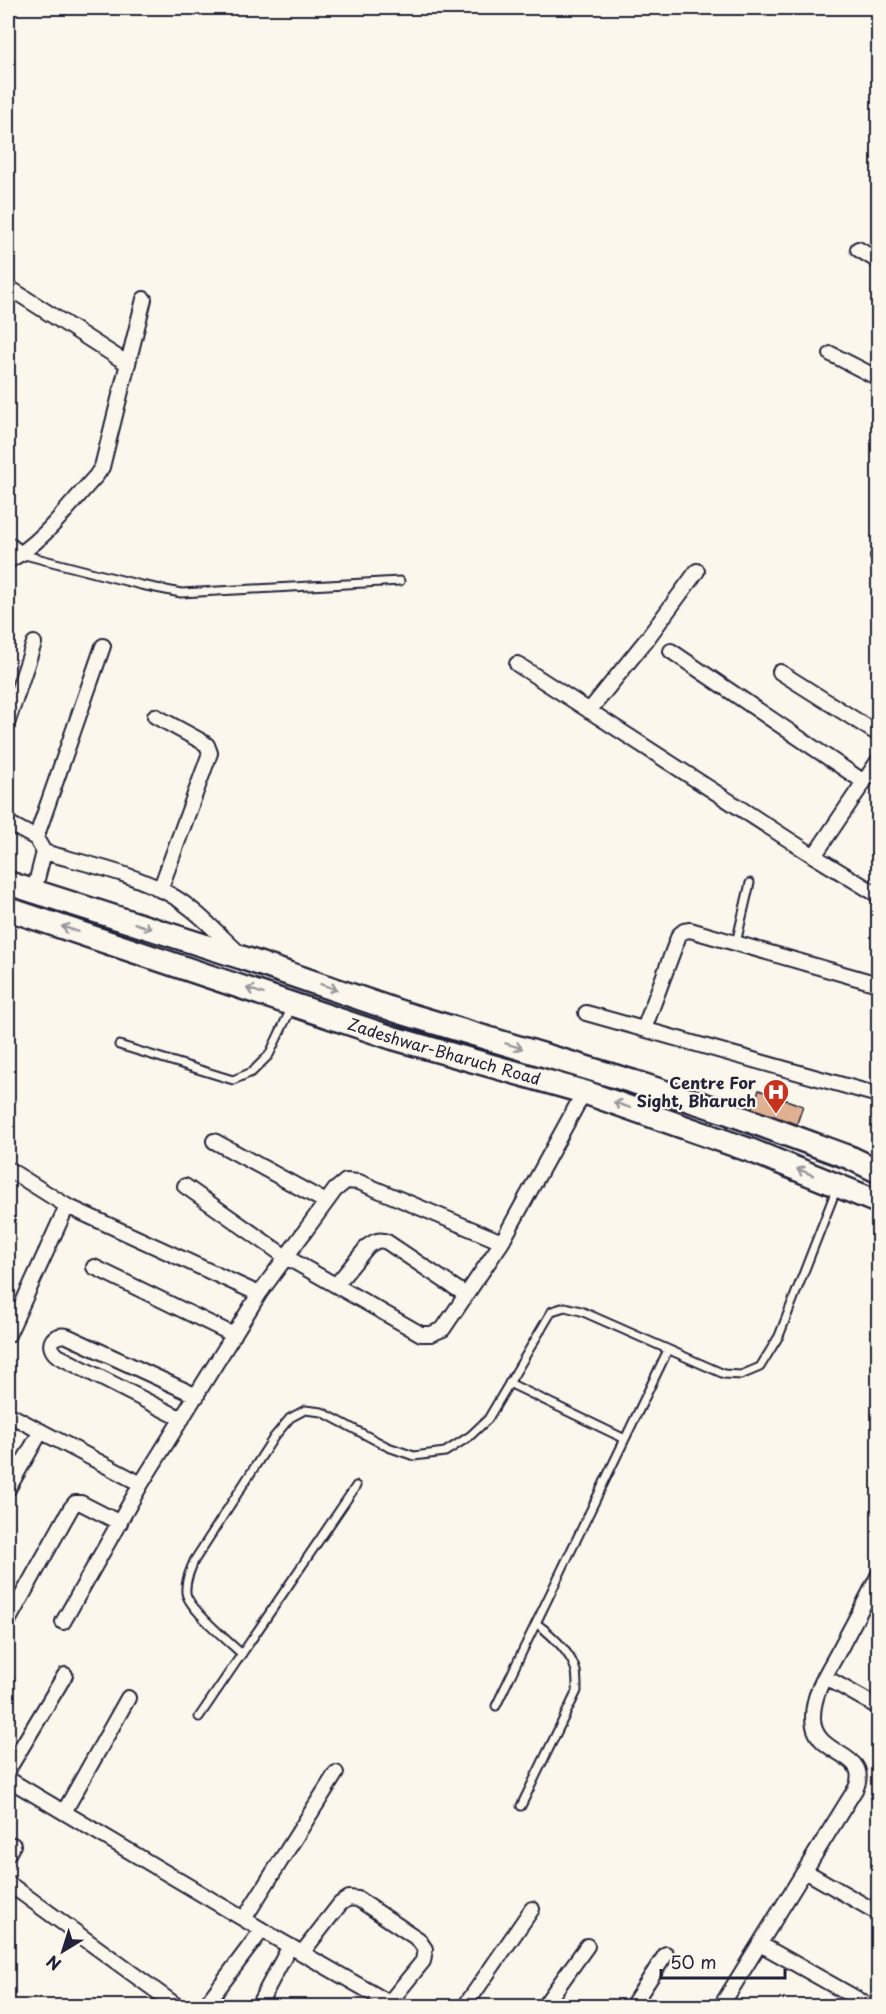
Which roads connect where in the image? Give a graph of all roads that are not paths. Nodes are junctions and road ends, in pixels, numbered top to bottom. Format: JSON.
{"nodes":[{"id":1,"x":858,"y":249,"type":"dead end"},
{"id":2,"x":879,"y":261,"type":"edge"},
{"id":3,"x":9,"y":291,"type":"edge"},
{"id":4,"x":144,"y":298,"type":"dead end"},
{"id":5,"x":831,"y":354,"type":"dead end"},
{"id":6,"x":128,"y":364,"type":"junction"},
{"id":7,"x":879,"y":378,"type":"edge"},
{"id":8,"x":8,"y":544,"type":"edge"},
{"id":9,"x":21,"y":554,"type":"junction"},
{"id":10,"x":8,"y":561,"type":"edge"},
{"id":11,"x":697,"y":571,"type":"dead end"},
{"id":12,"x":400,"y":581,"type":"dead end"},
{"id":13,"x":34,"y":643,"type":"dead end"},
{"id":14,"x":103,"y":646,"type":"dead end"},
{"id":15,"x":671,"y":651,"type":"dead end"},
{"id":16,"x":517,"y":664,"type":"dead end"},
{"id":17,"x":780,"y":672,"type":"dead end"},
{"id":18,"x":589,"y":711,"type":"junction"},
{"id":19,"x":155,"y":716,"type":"dead end"},
{"id":20,"x":8,"y":721,"type":"edge"},
{"id":21,"x":879,"y":734,"type":"edge"},
{"id":22,"x":879,"y":761,"type":"edge"},
{"id":23,"x":864,"y":782,"type":"junction"},
{"id":24,"x":8,"y":823,"type":"edge"},
{"id":25,"x":36,"y":838,"type":"junction"},
{"id":26,"x":44,"y":852,"type":"junction"},
{"id":27,"x":814,"y":856,"type":"junction"},
{"id":28,"x":8,"y":883,"type":"edge"},
{"id":29,"x":750,"y":883,"type":"dead end"},
{"id":30,"x":160,"y":890,"type":"junction"},
{"id":31,"x":34,"y":891,"type":"junction"},
{"id":32,"x":879,"y":895,"type":"edge"},
{"id":33,"x":8,"y":909,"type":"edge"},
{"id":34,"x":736,"y":943,"type":"junction"},
{"id":35,"x":243,"y":958,"type":"junction"},
{"id":36,"x":879,"y":984,"type":"edge"},
{"id":37,"x":293,"y":1004,"type":"junction"},
{"id":38,"x":586,"y":1013,"type":"dead end"},
{"id":39,"x":644,"y":1029,"type":"junction"},
{"id":40,"x":119,"y":1046,"type":"dead end"},
{"id":41,"x":584,"y":1092,"type":"junction"},
{"id":42,"x":879,"y":1095,"type":"edge"},
{"id":43,"x":214,"y":1141,"type":"dead end"},
{"id":44,"x":8,"y":1169,"type":"edge"},
{"id":45,"x":879,"y":1171,"type":"edge"},
{"id":46,"x":185,"y":1185,"type":"dead end"},
{"id":47,"x":838,"y":1185,"type":"junction"},
{"id":48,"x":326,"y":1202,"type":"junction"},
{"id":49,"x":879,"y":1202,"type":"edge"},
{"id":50,"x":67,"y":1206,"type":"junction"},
{"id":51,"x":502,"y":1242,"type":"junction"},
{"id":52,"x":286,"y":1257,"type":"junction"},
{"id":53,"x":94,"y":1267,"type":"dead end"},
{"id":54,"x":336,"y":1285,"type":"junction"},
{"id":55,"x":259,"y":1294,"type":"junction"},
{"id":56,"x":466,"y":1295,"type":"junction"},
{"id":57,"x":8,"y":1335,"type":"edge"},
{"id":58,"x":234,"y":1335,"type":"junction"},
{"id":59,"x":669,"y":1350,"type":"junction"},
{"id":60,"x":509,"y":1383,"type":"junction"},
{"id":61,"x":197,"y":1395,"type":"junction"},
{"id":62,"x":8,"y":1414,"type":"edge"},
{"id":63,"x":182,"y":1419,"type":"junction"},
{"id":64,"x":40,"y":1431,"type":"junction"},
{"id":65,"x":625,"y":1439,"type":"junction"},
{"id":66,"x":141,"y":1484,"type":"junction"},
{"id":67,"x":356,"y":1486,"type":"dead end"},
{"id":68,"x":8,"y":1489,"type":"edge"},
{"id":69,"x":120,"y":1523,"type":"junction"},
{"id":70,"x":879,"y":1576,"type":"edge"},
{"id":71,"x":865,"y":1602,"type":"junction"},
{"id":72,"x":879,"y":1609,"type":"edge"},
{"id":73,"x":8,"y":1621,"type":"edge"},
{"id":74,"x":63,"y":1622,"type":"dead end"},
{"id":75,"x":536,"y":1623,"type":"junction"},
{"id":76,"x":242,"y":1654,"type":"junction"},
{"id":77,"x":65,"y":1675,"type":"dead end"},
{"id":78,"x":825,"y":1677,"type":"junction"},
{"id":79,"x":128,"y":1698,"type":"dead end"},
{"id":80,"x":496,"y":1706,"type":"dead end"},
{"id":81,"x":879,"y":1707,"type":"edge"},
{"id":82,"x":199,"y":1717,"type":"dead end"},
{"id":83,"x":8,"y":1770,"type":"edge"},
{"id":84,"x":336,"y":1773,"type":"dead end"},
{"id":85,"x":8,"y":1779,"type":"edge"},
{"id":86,"x":521,"y":1806,"type":"dead end"},
{"id":87,"x":64,"y":1812,"type":"junction"},
{"id":88,"x":805,"y":1871,"type":"junction"},
{"id":89,"x":8,"y":1883,"type":"edge"},
{"id":90,"x":532,"y":1909,"type":"dead end"},
{"id":91,"x":879,"y":1913,"type":"edge"},
{"id":92,"x":244,"y":1919,"type":"junction"},
{"id":93,"x":262,"y":1930,"type":"junction"},
{"id":94,"x":760,"y":1944,"type":"junction"},
{"id":95,"x":587,"y":1946,"type":"dead end"},
{"id":96,"x":296,"y":1950,"type":"junction"},
{"id":97,"x":666,"y":1954,"type":"dead end"},
{"id":98,"x":392,"y":2005,"type":"edge"},
{"id":99,"x":177,"y":2007,"type":"edge"},
{"id":100,"x":205,"y":2007,"type":"edge"},
{"id":101,"x":259,"y":2007,"type":"edge"},
{"id":102,"x":465,"y":2007,"type":"edge"},
{"id":103,"x":544,"y":2007,"type":"edge"},
{"id":104,"x":632,"y":2007,"type":"edge"},
{"id":105,"x":721,"y":2007,"type":"edge"},
{"id":106,"x":870,"y":2007,"type":"edge"}],
"edges":[{"from":1,"to":2,"type":"street"},
{"from":3,"to":6,"type":"street"},
{"from":4,"to":6,"type":"street"},
{"from":5,"to":7,"type":"street"},
{"from":6,"to":9,"type":"street"},
{"from":8,"to":9,"type":"street"},
{"from":9,"to":10,"type":"street"},
{"from":9,"to":12,"type":"lane"},
{"from":11,"to":18,"type":"street"},
{"from":13,"to":20,"type":"street"},
{"from":14,"to":25,"type":"street"},
{"from":15,"to":23,"type":"street"},
{"from":16,"to":18,"type":"street"},
{"from":17,"to":21,"type":"street"},
{"from":18,"to":27,"type":"street"},
{"from":19,"to":30,"type":"street"},
{"from":22,"to":23,"type":"street"},
{"from":23,"to":27,"type":"street"},
{"from":24,"to":25,"type":"street"},
{"from":25,"to":26,"type":"street"},
{"from":26,"to":30,"type":"street"},
{"from":26,"to":31,"type":"street"},
{"from":27,"to":32,"type":"street"},
{"from":28,"to":31,"type":"main road","name":"Zadeshwar-Bharuch Road"},
{"from":29,"to":34,"type":"lane"},
{"from":30,"to":35,"type":"street"},
{"from":31,"to":35,"type":"main road","name":"Zadeshwar-Bharuch Road","one_way":true},
{"from":37,"to":33,"type":"main road","name":"Zadeshwar-Bharuch Road","one_way":true},
{"from":34,"to":36,"type":"street"},
{"from":34,"to":39,"type":"street"},
{"from":35,"to":45,"type":"main road","name":"Zadeshwar-Bharuch Road","one_way":true},
{"from":37,"to":40,"type":"lane"},
{"from":37,"to":41,"type":"main road","name":"Zadeshwar-Bharuch Road"},
{"from":38,"to":39,"type":"street"},
{"from":39,"to":42,"type":"street"},
{"from":47,"to":41,"type":"main road","name":"Zadeshwar-Bharuch Road","one_way":true},
{"from":41,"to":51,"type":"street"},
{"from":43,"to":48,"type":"street"},
{"from":44,"to":50,"type":"street"},
{"from":46,"to":52,"type":"street"},
{"from":47,"to":49,"type":"main road","name":"Zadeshwar-Bharuch Road"},
{"from":47,"to":59,"type":"lane"},
{"from":48,"to":51,"type":"street"},
{"from":48,"to":52,"type":"street"},
{"from":50,"to":55,"type":"street"},
{"from":50,"to":57,"type":"street"},
{"from":51,"to":56,"type":"street"},
{"from":52,"to":54,"type":"street"},
{"from":52,"to":55,"type":"street"},
{"from":53,"to":58,"type":"street"},
{"from":54,"to":56,"type":"street"},
{"from":54,"to":56,"type":"street"},
{"from":55,"to":58,"type":"street"},
{"from":58,"to":61,"type":"street"},
{"from":59,"to":60,"type":"lane"},
{"from":59,"to":65,"type":"lane"},
{"from":60,"to":65,"type":"lane"},
{"from":60,"to":76,"type":"lane"},
{"from":61,"to":63,"type":"street"},
{"from":61,"to":63,"type":"street"},
{"from":62,"to":64,"type":"street"},
{"from":63,"to":66,"type":"street"},
{"from":64,"to":66,"type":"street"},
{"from":64,"to":68,"type":"street"},
{"from":65,"to":75,"type":"lane"},
{"from":66,"to":69,"type":"street"},
{"from":67,"to":76,"type":"lane"},
{"from":69,"to":73,"type":"street"},
{"from":69,"to":74,"type":"street"},
{"from":70,"to":71,"type":"street"},
{"from":71,"to":72,"type":"street"},
{"from":71,"to":78,"type":"street"},
{"from":75,"to":80,"type":"lane"},
{"from":75,"to":86,"type":"lane"},
{"from":76,"to":82,"type":"lane"},
{"from":77,"to":83,"type":"street"},
{"from":78,"to":81,"type":"street"},
{"from":78,"to":88,"type":"street"},
{"from":79,"to":87,"type":"street"},
{"from":84,"to":92,"type":"street"},
{"from":85,"to":87,"type":"street"},
{"from":87,"to":92,"type":"street"},
{"from":88,"to":91,"type":"street"},
{"from":88,"to":94,"type":"street"},
{"from":89,"to":99,"type":"street"},
{"from":90,"to":102,"type":"street"},
{"from":92,"to":93,"type":"street"},
{"from":93,"to":96,"type":"street"},
{"from":93,"to":100,"type":"street"},
{"from":94,"to":105,"type":"street"},
{"from":94,"to":106,"type":"street"},
{"from":95,"to":103,"type":"street"},
{"from":96,"to":98,"type":"street"},
{"from":96,"to":98,"type":"street"},
{"from":96,"to":101,"type":"street"},
{"from":97,"to":104,"type":"street"}]}
